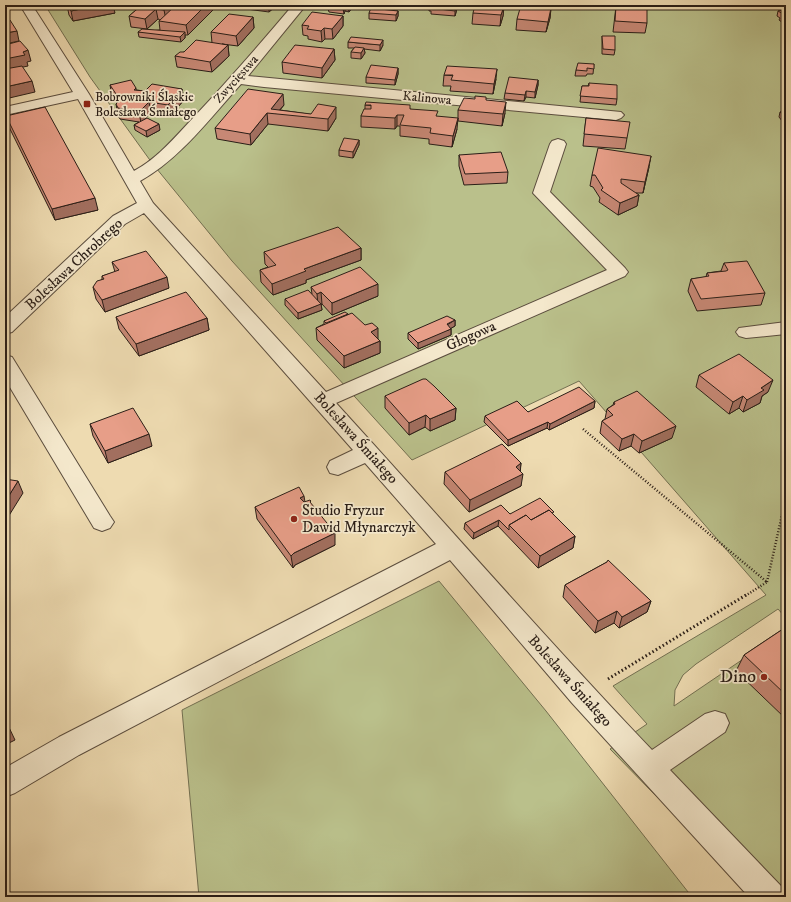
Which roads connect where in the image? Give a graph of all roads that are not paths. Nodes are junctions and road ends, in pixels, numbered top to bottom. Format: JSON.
{"nodes":[{"id":1,"x":26,"y":5,"type":"edge"},
{"id":2,"x":300,"y":5,"type":"edge"},
{"id":3,"x":238,"y":79,"type":"junction"},
{"id":4,"x":82,"y":94,"type":"junction"},
{"id":5,"x":5,"y":111,"type":"edge"},
{"id":6,"x":616,"y":115,"type":"dead end"},
{"id":7,"x":558,"y":144,"type":"dead end"},
{"id":8,"x":132,"y":179,"type":"junction"},
{"id":9,"x":146,"y":205,"type":"junction"},
{"id":10,"x":14,"y":310,"type":"edge"},
{"id":11,"x":5,"y":328,"type":"edge"},
{"id":12,"x":786,"y":328,"type":"edge"},
{"id":13,"x":746,"y":332,"type":"dead end"},
{"id":14,"x":7,"y":370,"type":"edge"},
{"id":15,"x":323,"y":401,"type":"junction"},
{"id":16,"x":369,"y":452,"type":"junction"},
{"id":17,"x":338,"y":467,"type":"dead end"},
{"id":18,"x":102,"y":522,"type":"dead end"},
{"id":19,"x":453,"y":546,"type":"junction"},
{"id":20,"x":715,"y":723,"type":"dead end"},
{"id":21,"x":649,"y":768,"type":"junction"},
{"id":22,"x":5,"y":783,"type":"edge"},
{"id":23,"x":770,"y":897,"type":"edge"}],
"edges":[{"from":1,"to":4,"type":"street","name":"Bolesława Śmiałego"},
{"from":2,"to":3,"type":"street","name":"Zwycięstwa"},
{"from":3,"to":6,"type":"street","name":"Kalinowa"},
{"from":3,"to":8,"type":"street","name":"Zwycięstwa"},
{"from":4,"to":5,"type":"street"},
{"from":4,"to":8,"type":"street","name":"Bolesława Śmiałego"},
{"from":7,"to":15,"type":"street","name":"Głogowa"},
{"from":8,"to":9,"type":"street","name":"Bolesława Śmiałego"},
{"from":9,"to":10,"type":"street","name":"Bolesława Chrobrego"},
{"from":9,"to":15,"type":"street","name":"Bolesława Śmiałego"},
{"from":10,"to":11,"type":"street","name":"Bolesława Chrobrego"},
{"from":12,"to":13,"type":"street"},
{"from":14,"to":18,"type":"street"},
{"from":15,"to":16,"type":"street","name":"Bolesława Śmiałego"},
{"from":16,"to":17,"type":"street"},
{"from":16,"to":19,"type":"street","name":"Bolesława Śmiałego"},
{"from":19,"to":21,"type":"street","name":"Bolesława Śmiałego"},
{"from":19,"to":22,"type":"street"},
{"from":20,"to":21,"type":"street"},
{"from":21,"to":23,"type":"street","name":"Bolesława Śmiałego"}]}
